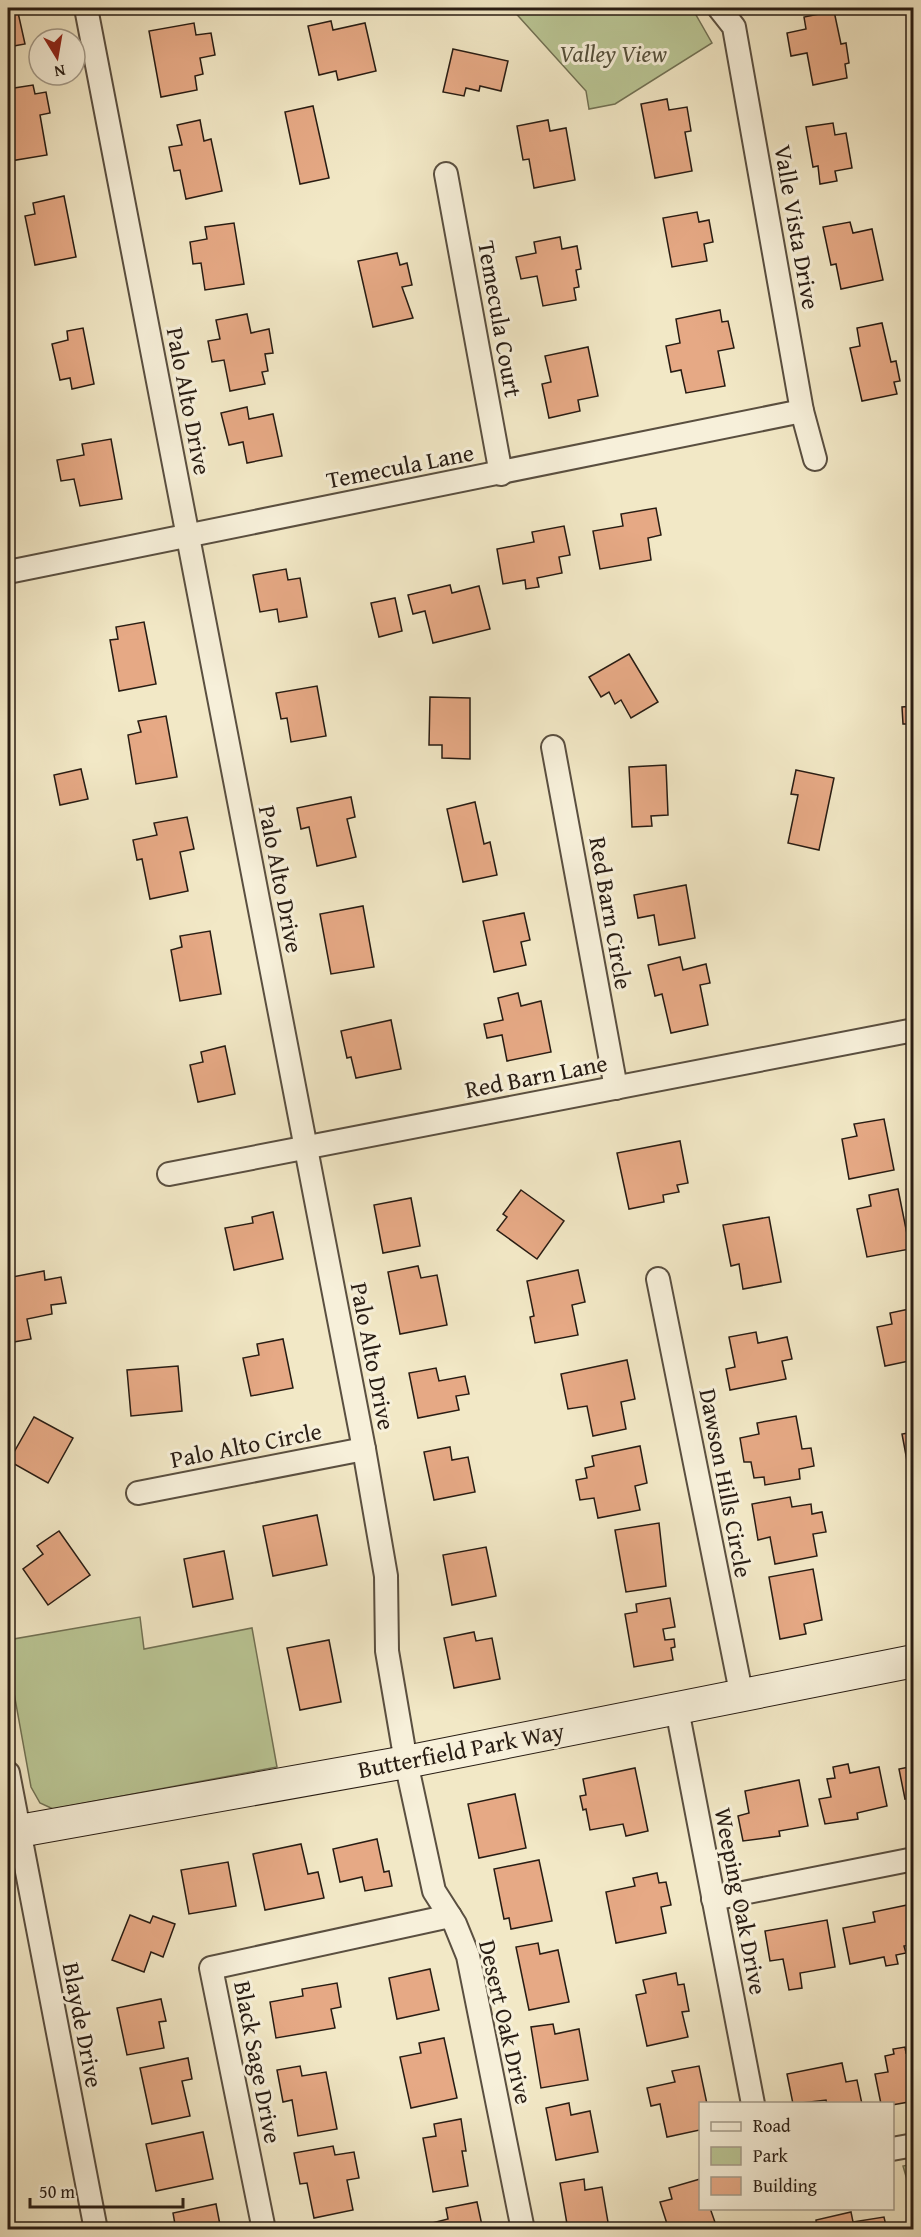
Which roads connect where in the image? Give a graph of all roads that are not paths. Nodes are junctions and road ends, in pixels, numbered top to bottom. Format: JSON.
{"nodes":[{"id":1,"x":86,"y":8,"type":"edge"},
{"id":2,"x":719,"y":8,"type":"edge"},
{"id":3,"x":446,"y":174,"type":"dead end"},
{"id":4,"x":802,"y":411,"type":"junction"},
{"id":5,"x":815,"y":459,"type":"dead end"},
{"id":6,"x":501,"y":474,"type":"junction"},
{"id":7,"x":186,"y":534,"type":"junction"},
{"id":8,"x":8,"y":572,"type":"edge"},
{"id":9,"x":553,"y":747,"type":"dead end"},
{"id":10,"x":914,"y":1029,"type":"edge"},
{"id":11,"x":616,"y":1088,"type":"junction"},
{"id":12,"x":305,"y":1148,"type":"junction"},
{"id":13,"x":168,"y":1174,"type":"dead end"},
{"id":14,"x":658,"y":1279,"type":"dead end"},
{"id":15,"x":364,"y":1449,"type":"junction"},
{"id":16,"x":138,"y":1493,"type":"dead end"},
{"id":17,"x":914,"y":1661,"type":"edge"},
{"id":18,"x":742,"y":1697,"type":"junction"},
{"id":19,"x":677,"y":1709,"type":"junction"},
{"id":20,"x":406,"y":1762,"type":"junction"},
{"id":21,"x":8,"y":1773,"type":"edge"},
{"id":22,"x":12,"y":1832,"type":"edge"},
{"id":23,"x":914,"y":1859,"type":"edge"},
{"id":24,"x":713,"y":1899,"type":"junction"},
{"id":25,"x":450,"y":1916,"type":"junction"},
{"id":26,"x":753,"y":2102,"type":"edge"},
{"id":27,"x":914,"y":2145,"type":"edge"},
{"id":28,"x":894,"y":2149,"type":"edge"},
{"id":29,"x":96,"y":2229,"type":"edge"},
{"id":30,"x":264,"y":2229,"type":"edge"},
{"id":31,"x":523,"y":2229,"type":"edge"}],
"edges":[{"from":1,"to":7,"type":"street","name":"Palo Alto Drive"},
{"from":2,"to":4,"type":"street","name":"Valle Vista Drive"},
{"from":3,"to":6,"type":"street","name":"Temecula Court"},
{"from":4,"to":5,"type":"street","name":"Valle Vista Drive"},
{"from":4,"to":6,"type":"street","name":"Temecula Lane"},
{"from":6,"to":7,"type":"street","name":"Temecula Lane"},
{"from":7,"to":8,"type":"street","name":"Temecula Lane"},
{"from":7,"to":12,"type":"street","name":"Palo Alto Drive"},
{"from":9,"to":11,"type":"street","name":"Red Barn Circle"},
{"from":10,"to":11,"type":"street","name":"Red Barn Lane"},
{"from":11,"to":12,"type":"street","name":"Red Barn Lane"},
{"from":12,"to":13,"type":"street","name":"Red Barn Lane"},
{"from":12,"to":15,"type":"street","name":"Palo Alto Drive"},
{"from":14,"to":18,"type":"street","name":"Dawson Hills Circle"},
{"from":15,"to":16,"type":"street","name":"Palo Alto Circle"},
{"from":15,"to":20,"type":"street","name":"Palo Alto Drive"},
{"from":17,"to":18,"type":"street","name":"Butterfield Park Way"},
{"from":18,"to":19,"type":"street","name":"Butterfield Park Way"},
{"from":19,"to":20,"type":"street","name":"Butterfield Park Way"},
{"from":19,"to":24,"type":"street","name":"Weeping Oak Drive"},
{"from":20,"to":22,"type":"street","name":"Butterfield Park Way"},
{"from":20,"to":25,"type":"street","name":"Desert Oak Drive"},
{"from":21,"to":22,"type":"street","name":"Blayde Drive"},
{"from":22,"to":29,"type":"street","name":"Blayde Drive"},
{"from":23,"to":24,"type":"street"},
{"from":24,"to":26,"type":"street","name":"Weeping Oak Drive"},
{"from":25,"to":30,"type":"street","name":"Black Sage Drive"},
{"from":25,"to":31,"type":"street","name":"Desert Oak Drive"},
{"from":27,"to":28,"type":"street"}]}
